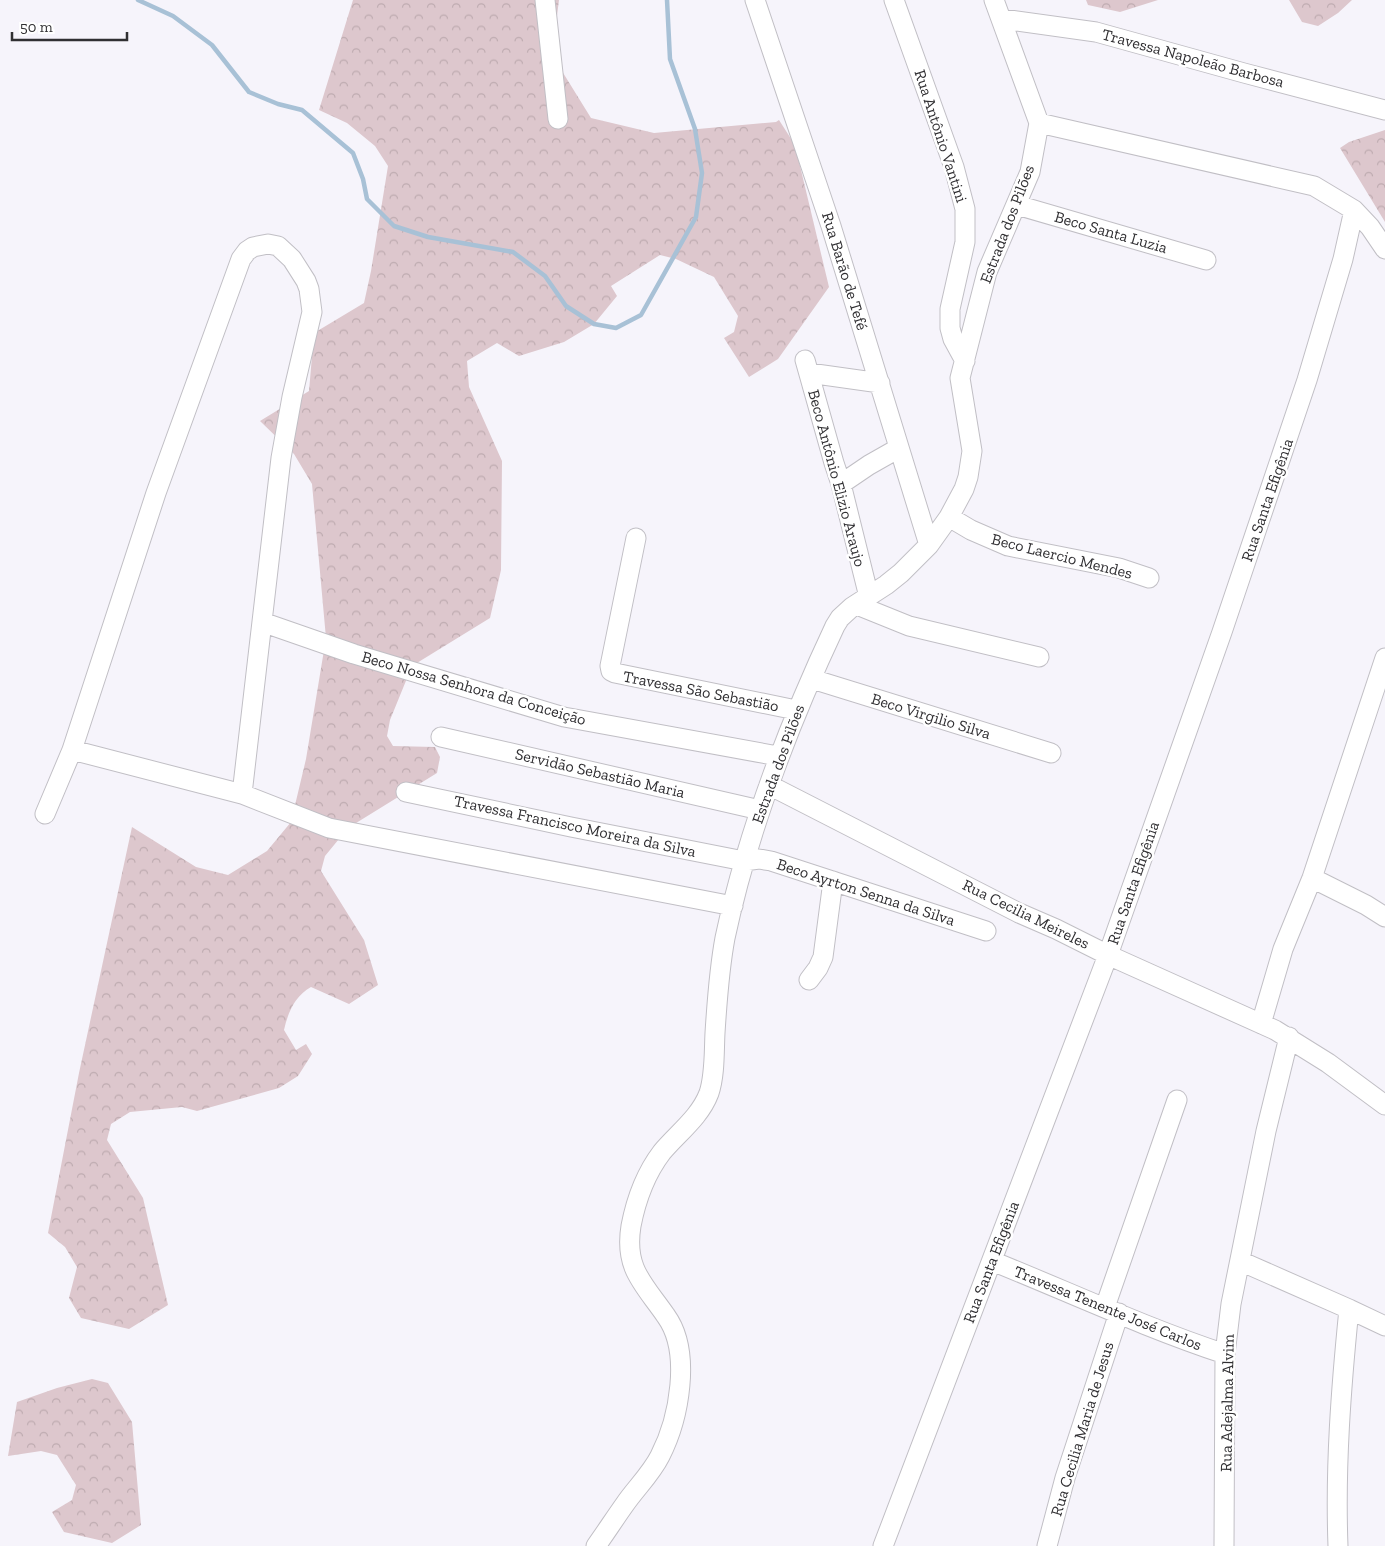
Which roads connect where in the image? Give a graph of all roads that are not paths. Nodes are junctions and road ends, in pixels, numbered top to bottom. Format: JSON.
{"nodes":[{"id":1,"x":545,"y":0,"type":"edge"},
{"id":2,"x":755,"y":0,"type":"edge"},
{"id":3,"x":894,"y":0,"type":"edge"},
{"id":4,"x":994,"y":0,"type":"edge"},
{"id":5,"x":1002,"y":20,"type":"junction"},
{"id":6,"x":1384,"y":105,"type":"edge"},
{"id":7,"x":558,"y":118,"type":"dead end"},
{"id":8,"x":1039,"y":123,"type":"junction"},
{"id":9,"x":1017,"y":205,"type":"junction"},
{"id":10,"x":1354,"y":210,"type":"junction"},
{"id":11,"x":1385,"y":248,"type":"edge"},
{"id":12,"x":1206,"y":260,"type":"dead end"},
{"id":13,"x":965,"y":361,"type":"junction"},
{"id":14,"x":880,"y":383,"type":"junction"},
{"id":15,"x":899,"y":448,"type":"junction"},
{"id":16,"x":841,"y":484,"type":"junction"},
{"id":17,"x":949,"y":517,"type":"junction"},
{"id":18,"x":636,"y":538,"type":"dead end"},
{"id":19,"x":929,"y":545,"type":"junction"},
{"id":20,"x":1149,"y":578,"type":"dead end"},
{"id":21,"x":863,"y":601,"type":"junction"},
{"id":22,"x":262,"y":622,"type":"junction"},
{"id":23,"x":1039,"y":657,"type":"dead end"},
{"id":24,"x":1385,"y":658,"type":"edge"},
{"id":25,"x":812,"y":679,"type":"junction"},
{"id":26,"x":796,"y":710,"type":"junction"},
{"id":27,"x":441,"y":737,"type":"dead end"},
{"id":28,"x":72,"y":750,"type":"junction"},
{"id":29,"x":1051,"y":753,"type":"dead end"},
{"id":30,"x":778,"y":756,"type":"junction"},
{"id":31,"x":769,"y":784,"type":"junction"},
{"id":32,"x":406,"y":792,"type":"dead end"},
{"id":33,"x":242,"y":794,"type":"junction"},
{"id":34,"x":760,"y":810,"type":"junction"},
{"id":35,"x":45,"y":814,"type":"dead end"},
{"id":36,"x":744,"y":860,"type":"junction"},
{"id":37,"x":1312,"y":878,"type":"junction"},
{"id":38,"x":833,"y":880,"type":"junction"},
{"id":39,"x":733,"y":906,"type":"junction"},
{"id":40,"x":1385,"y":917,"type":"edge"},
{"id":41,"x":986,"y":931,"type":"dead end"},
{"id":42,"x":1108,"y":955,"type":"junction"},
{"id":43,"x":809,"y":980,"type":"dead end"},
{"id":44,"x":1261,"y":1024,"type":"junction"},
{"id":45,"x":1289,"y":1038,"type":"junction"},
{"id":46,"x":1177,"y":1100,"type":"dead end"},
{"id":47,"x":1385,"y":1105,"type":"edge"},
{"id":48,"x":992,"y":1261,"type":"junction"},
{"id":49,"x":1240,"y":1261,"type":"junction"},
{"id":50,"x":1349,"y":1309,"type":"junction"},
{"id":51,"x":1112,"y":1310,"type":"junction"},
{"id":52,"x":1385,"y":1326,"type":"edge"},
{"id":53,"x":1225,"y":1354,"type":"junction"},
{"id":54,"x":596,"y":1546,"type":"edge"},
{"id":55,"x":883,"y":1546,"type":"edge"},
{"id":56,"x":1047,"y":1546,"type":"edge"},
{"id":57,"x":1224,"y":1546,"type":"edge"},
{"id":58,"x":1338,"y":1546,"type":"edge"}],
"edges":[{"from":1,"to":7,"type":"street"},
{"from":2,"to":14,"type":"street","name":"Rua Barão de Tefé"},
{"from":3,"to":13,"type":"street","name":"Rua Antônio Vantini"},
{"from":4,"to":5,"type":"street"},
{"from":5,"to":6,"type":"street","name":"Travessa Napoleão Barbosa"},
{"from":5,"to":8,"type":"street"},
{"from":8,"to":9,"type":"street","name":"Estrada dos Pilões"},
{"from":8,"to":10,"type":"street"},
{"from":9,"to":12,"type":"street","name":"Beco Santa Luzia"},
{"from":9,"to":13,"type":"street","name":"Estrada dos Pilões"},
{"from":10,"to":11,"type":"street"},
{"from":10,"to":42,"type":"street","name":"Rua Santa Efigênia"},
{"from":13,"to":17,"type":"street","name":"Estrada dos Pilões"},
{"from":14,"to":15,"type":"street","name":"Rua Barão de Tefé"},
{"from":14,"to":16,"type":"street","name":"Beco Antônio Elizio Araujo"},
{"from":15,"to":16,"type":"street"},
{"from":15,"to":19,"type":"street","name":"Rua Barão de Tefé"},
{"from":16,"to":21,"type":"street","name":"Beco Antônio Elizio Araujo"},
{"from":17,"to":19,"type":"street","name":"Estrada dos Pilões"},
{"from":17,"to":20,"type":"street","name":"Beco Laercio Mendes"},
{"from":18,"to":26,"type":"street","name":"Travessa São Sebastião"},
{"from":19,"to":21,"type":"street","name":"Estrada dos Pilões"},
{"from":21,"to":23,"type":"street"},
{"from":21,"to":25,"type":"street","name":"Estrada dos Pilões"},
{"from":22,"to":28,"type":"street"},
{"from":22,"to":30,"type":"street","name":"Beco Nossa Senhora da Conceição"},
{"from":22,"to":33,"type":"street"},
{"from":24,"to":37,"type":"street"},
{"from":25,"to":26,"type":"street","name":"Estrada dos Pilões"},
{"from":25,"to":29,"type":"street","name":"Beco Virgilio Silva"},
{"from":26,"to":30,"type":"street","name":"Estrada dos Pilões"},
{"from":27,"to":34,"type":"street","name":"Servidão Sebastião Maria"},
{"from":28,"to":33,"type":"street"},
{"from":28,"to":35,"type":"street"},
{"from":30,"to":31,"type":"street","name":"Estrada dos Pilões"},
{"from":31,"to":34,"type":"street","name":"Estrada dos Pilões"},
{"from":31,"to":42,"type":"street","name":"Rua Cecilia Meireles"},
{"from":32,"to":36,"type":"street","name":"Travessa Francisco Moreira da Silva"},
{"from":33,"to":39,"type":"street"},
{"from":34,"to":36,"type":"street","name":"Estrada dos Pilões"},
{"from":36,"to":38,"type":"street","name":"Beco Ayrton Senna da Silva"},
{"from":36,"to":39,"type":"street","name":"Estrada dos Pilões"},
{"from":37,"to":40,"type":"street"},
{"from":37,"to":44,"type":"street"},
{"from":38,"to":41,"type":"street","name":"Beco Ayrton Senna da Silva"},
{"from":38,"to":43,"type":"street"},
{"from":39,"to":54,"type":"street","name":"Estrada dos Pilões"},
{"from":42,"to":44,"type":"street","name":"Rua Cecilia Meireles"},
{"from":42,"to":48,"type":"street","name":"Rua Santa Efigênia"},
{"from":44,"to":45,"type":"street","name":"Rua Cecilia Meireles"},
{"from":45,"to":47,"type":"street","name":"Rua Cecilia Meireles"},
{"from":45,"to":49,"type":"street","name":"Rua Adejalma Alvim"},
{"from":46,"to":51,"type":"street","name":"Rua Cecilia Maria de Jesus"},
{"from":48,"to":51,"type":"street","name":"Travessa Tenente José Carlos"},
{"from":48,"to":55,"type":"street","name":"Rua Santa Efigênia"},
{"from":49,"to":50,"type":"street"},
{"from":49,"to":53,"type":"street","name":"Rua Adejalma Alvim"},
{"from":50,"to":52,"type":"street"},
{"from":50,"to":58,"type":"street"},
{"from":51,"to":53,"type":"street","name":"Travessa Tenente José Carlos"},
{"from":51,"to":56,"type":"street","name":"Rua Cecilia Maria de Jesus"},
{"from":53,"to":57,"type":"street","name":"Rua Adejalma Alvim"}]}
